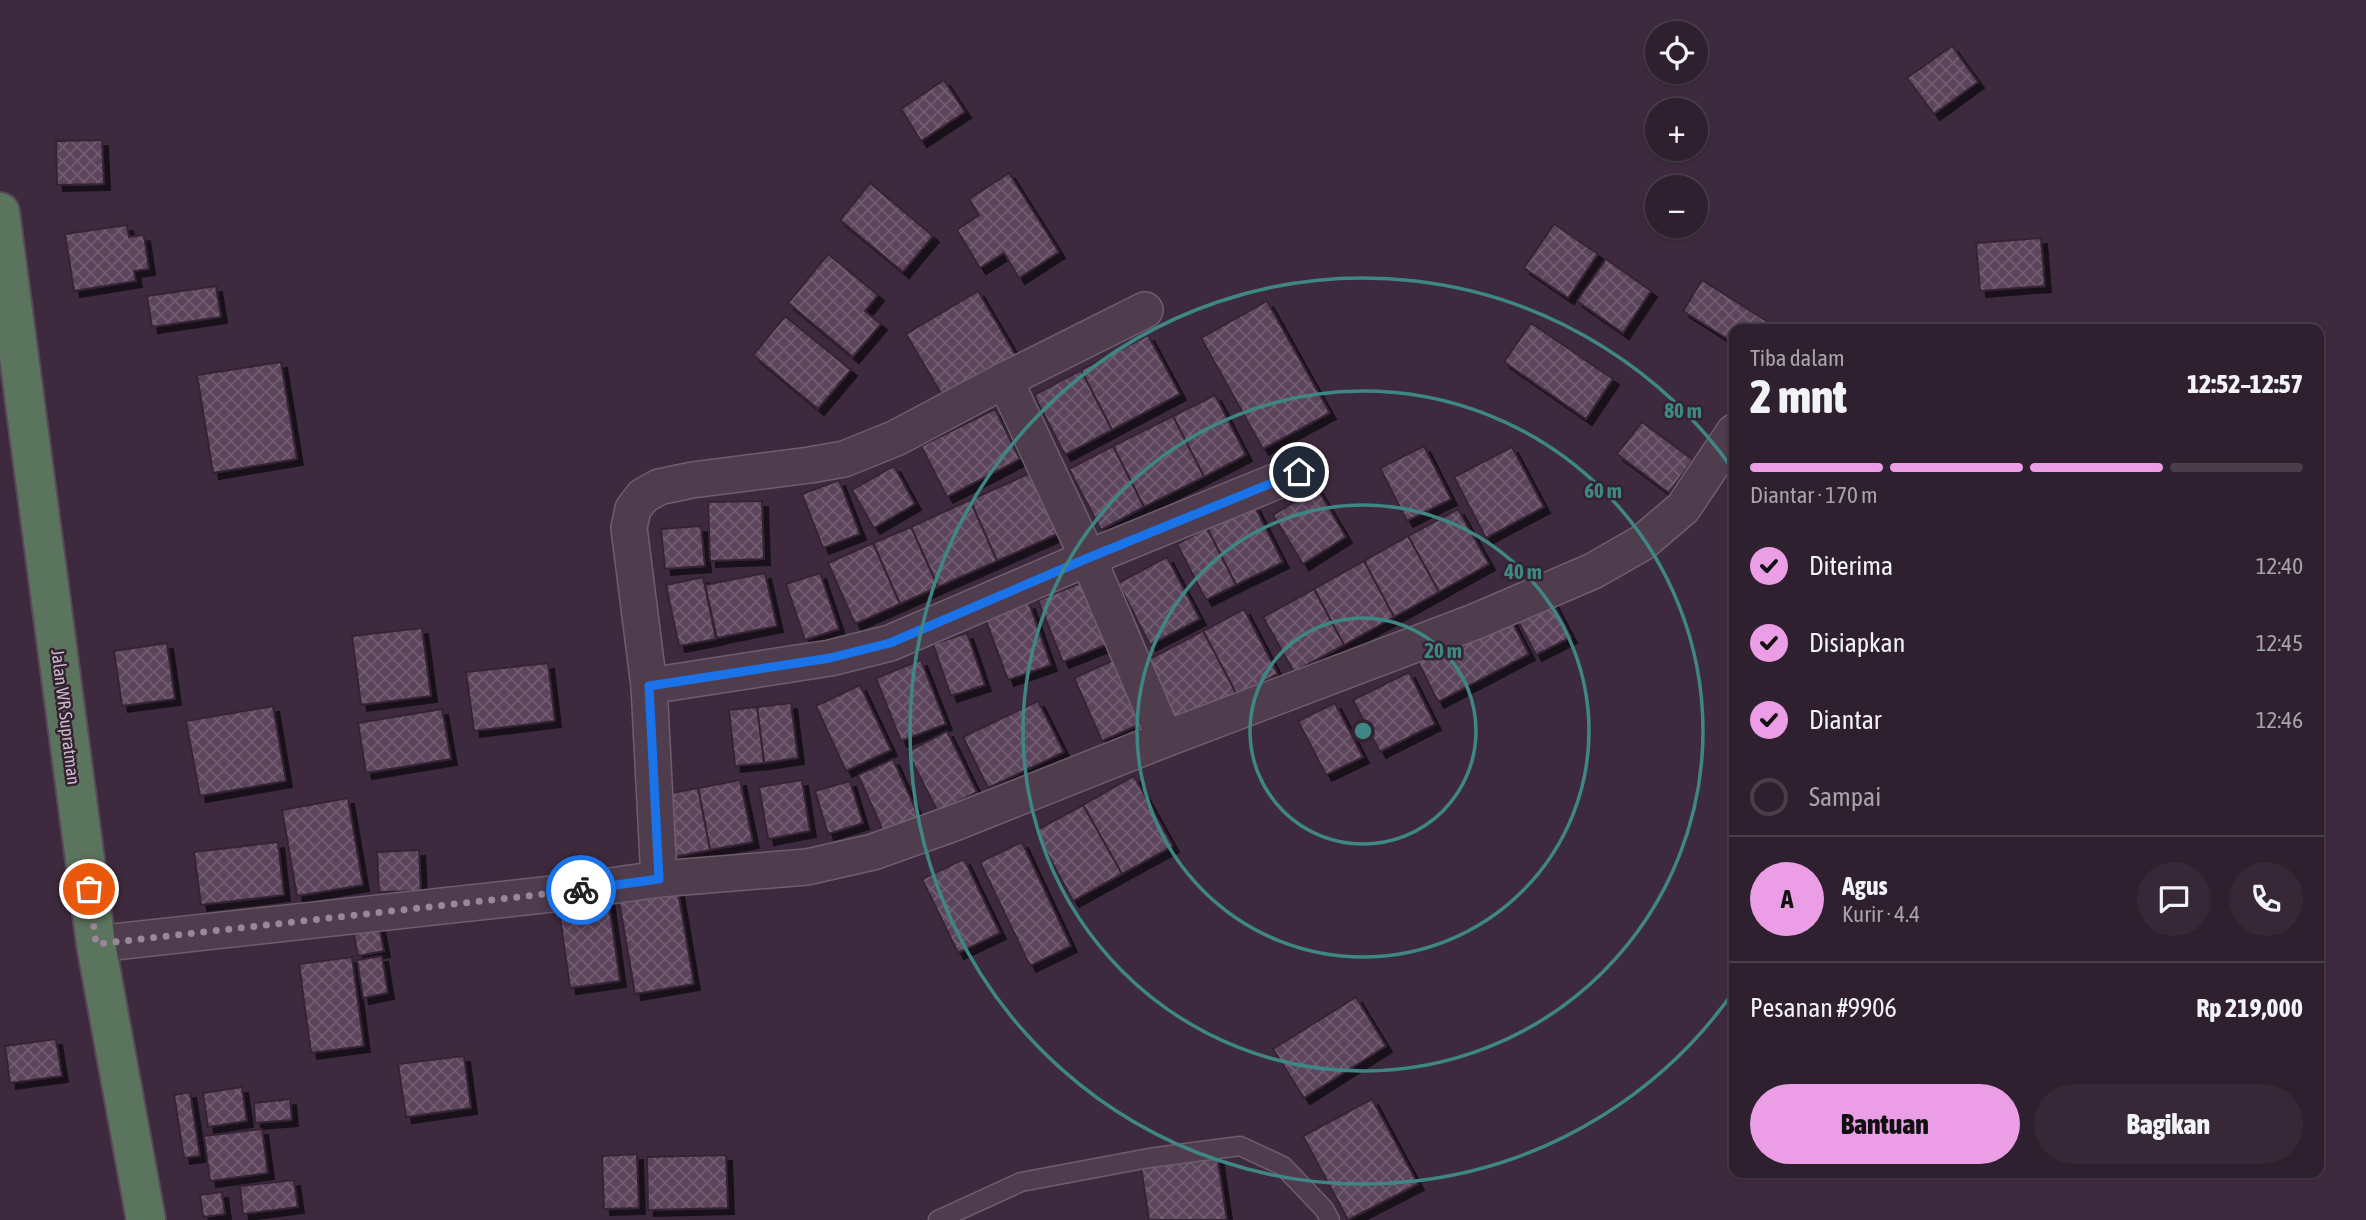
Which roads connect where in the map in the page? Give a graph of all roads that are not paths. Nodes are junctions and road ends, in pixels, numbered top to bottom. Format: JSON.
{"nodes":[{"id":1,"x":0,"y":212,"type":"edge"},
{"id":2,"x":1145,"y":310,"type":"dead end"},
{"id":3,"x":10,"y":363,"type":"edge"},
{"id":4,"x":1005,"y":380,"type":"junction"},
{"id":5,"x":1729,"y":439,"type":"edge"},
{"id":6,"x":1299,"y":472,"type":"dead end"},
{"id":7,"x":1088,"y":558,"type":"junction"},
{"id":8,"x":649,"y":686,"type":"junction"},
{"id":9,"x":1165,"y":739,"type":"junction"},
{"id":10,"x":659,"y":879,"type":"junction"},
{"id":11,"x":96,"y":944,"type":"junction"},
{"id":12,"x":146,"y":1220,"type":"edge"},
{"id":13,"x":938,"y":1220,"type":"edge"},
{"id":14,"x":1330,"y":1220,"type":"edge"}],
"edges":[{"from":1,"to":3,"type":"highway","name":"Jalan WR Supratman"},
{"from":2,"to":4,"type":"street"},
{"from":3,"to":11,"type":"highway","name":"Jalan WR Supratman"},
{"from":4,"to":7,"type":"street"},
{"from":4,"to":8,"type":"street"},
{"from":5,"to":9,"type":"street"},
{"from":6,"to":7,"type":"street"},
{"from":7,"to":8,"type":"street"},
{"from":7,"to":9,"type":"street"},
{"from":8,"to":10,"type":"street"},
{"from":9,"to":10,"type":"street"},
{"from":10,"to":11,"type":"street"},
{"from":11,"to":12,"type":"highway","name":"Jalan WR Supratman"},
{"from":13,"to":14,"type":"lane"}]}
